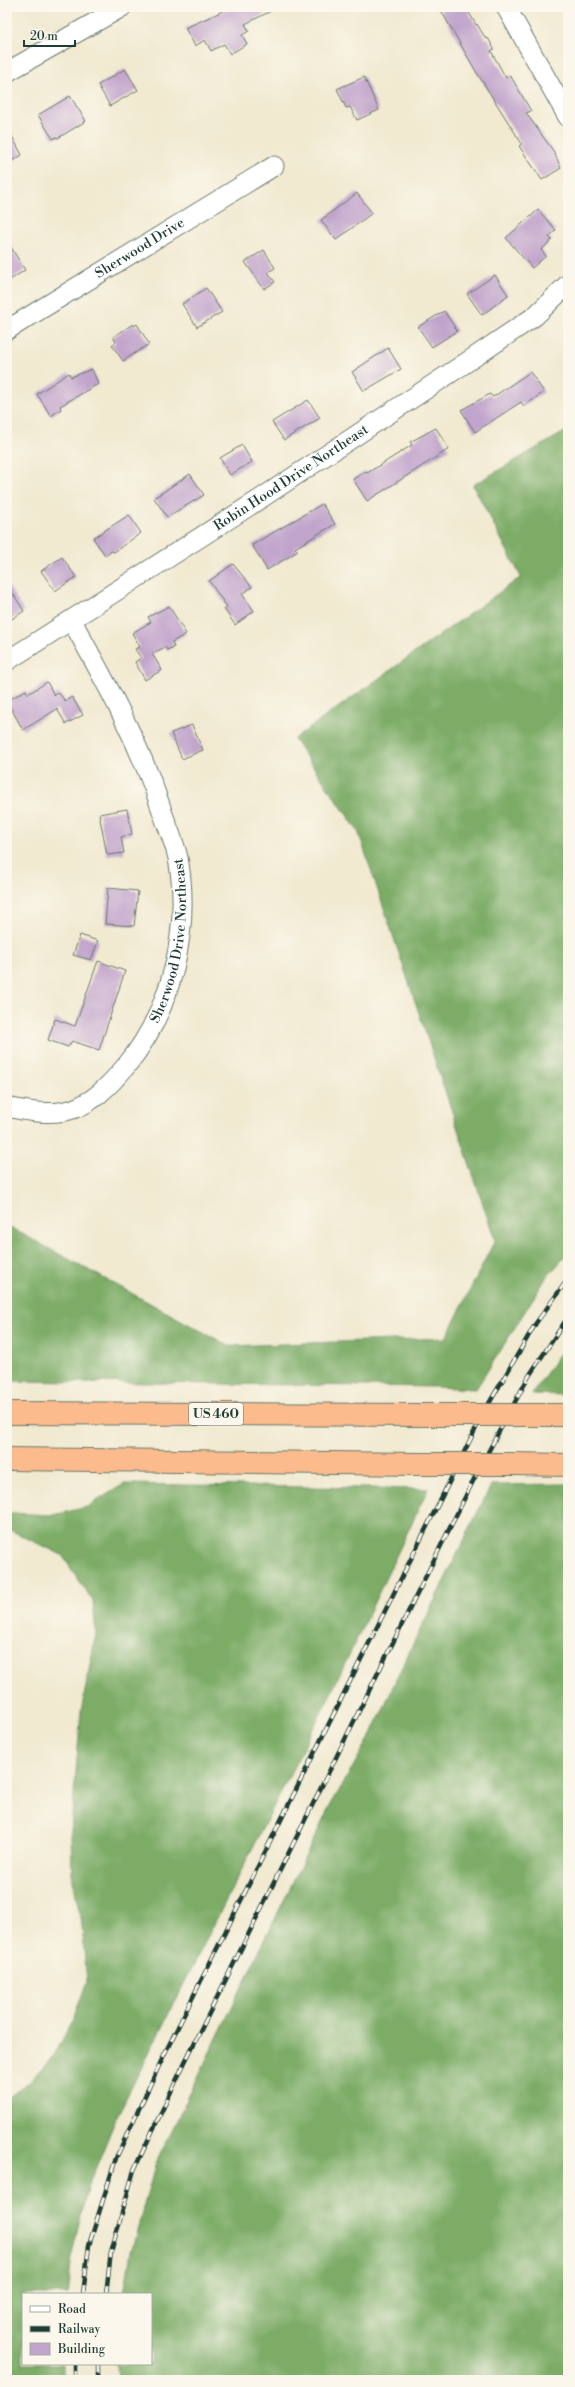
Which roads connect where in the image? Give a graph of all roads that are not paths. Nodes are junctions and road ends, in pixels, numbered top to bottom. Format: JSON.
{"nodes":[{"id":1,"x":122,"y":7,"type":"edge"},
{"id":2,"x":506,"y":7,"type":"edge"},
{"id":3,"x":7,"y":72,"type":"edge"},
{"id":4,"x":568,"y":117,"type":"edge"},
{"id":5,"x":274,"y":166,"type":"dead end"},
{"id":6,"x":568,"y":284,"type":"edge"},
{"id":7,"x":7,"y":330,"type":"edge"},
{"id":8,"x":72,"y":621,"type":"junction"},
{"id":9,"x":7,"y":661,"type":"edge"},
{"id":10,"x":7,"y":1107,"type":"edge"},
{"id":11,"x":7,"y":1413,"type":"edge"},
{"id":12,"x":558,"y":1415,"type":"edge"},
{"id":13,"x":7,"y":1459,"type":"edge"},
{"id":14,"x":568,"y":1465,"type":"edge"}],
"edges":[{"from":1,"to":3,"type":"street"},
{"from":2,"to":4,"type":"street"},
{"from":5,"to":7,"type":"street","name":"Sherwood Drive"},
{"from":6,"to":8,"type":"street","name":"Robin Hood Drive Northeast"},
{"from":8,"to":9,"type":"street","name":"Robin Hood Drive Northeast"},
{"from":8,"to":10,"type":"street","name":"Sherwood Drive Northeast"},
{"from":11,"to":12,"type":"highway","number":"US 460","bridge":true},
{"from":13,"to":14,"type":"highway","bridge":true}]}
